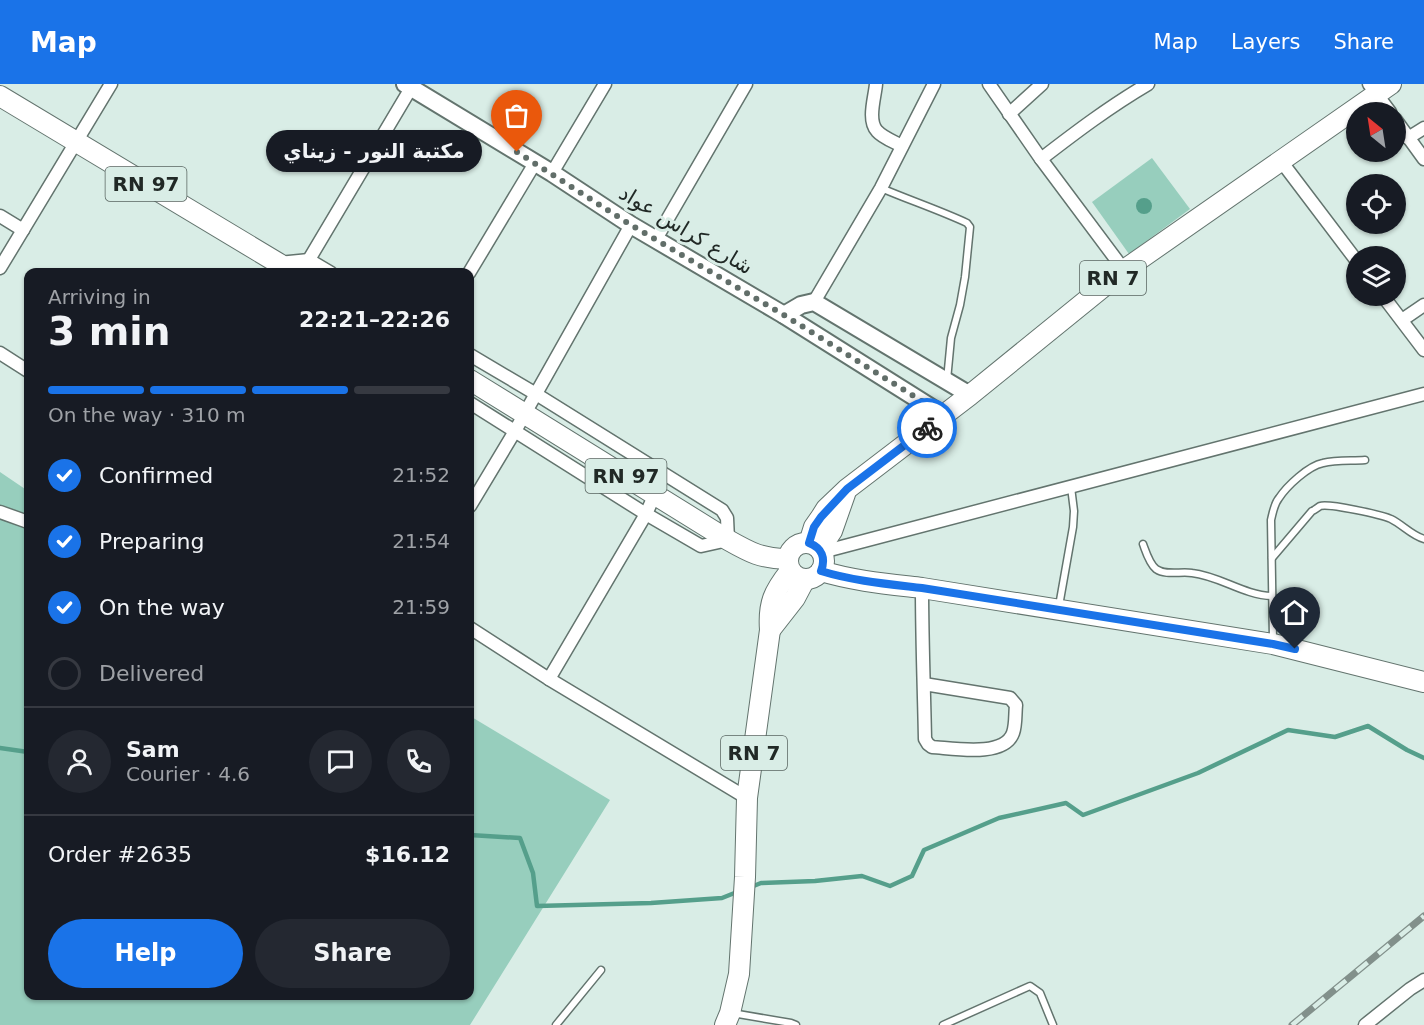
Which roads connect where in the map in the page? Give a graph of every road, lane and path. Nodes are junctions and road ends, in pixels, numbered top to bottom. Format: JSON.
{"nodes":[{"id":1,"x":111,"y":84,"type":"edge"},
{"id":2,"x":605,"y":84,"type":"edge"},
{"id":3,"x":746,"y":84,"type":"edge"},
{"id":4,"x":876,"y":84,"type":"edge"},
{"id":5,"x":934,"y":84,"type":"edge"},
{"id":6,"x":988,"y":84,"type":"edge"},
{"id":7,"x":1042,"y":84,"type":"edge"},
{"id":8,"x":1148,"y":84,"type":"edge"},
{"id":9,"x":408,"y":86,"type":"edge"},
{"id":10,"x":1379,"y":88,"type":"edge"},
{"id":11,"x":0,"y":96,"type":"edge"},
{"id":12,"x":1385,"y":102,"type":"edge"},
{"id":13,"x":1009,"y":114,"type":"junction"},
{"id":14,"x":1424,"y":128,"type":"edge"},
{"id":15,"x":1406,"y":135,"type":"edge"},
{"id":16,"x":1408,"y":138,"type":"junction"},
{"id":17,"x":76,"y":141,"type":"junction"},
{"id":18,"x":902,"y":146,"type":"junction"},
{"id":19,"x":1041,"y":159,"type":"junction"},
{"id":20,"x":1424,"y":159,"type":"edge"},
{"id":21,"x":1281,"y":161,"type":"junction"},
{"id":22,"x":535,"y":163,"type":"junction"},
{"id":23,"x":552,"y":173,"type":"junction"},
{"id":24,"x":881,"y":188,"type":"junction"},
{"id":25,"x":0,"y":216,"type":"edge"},
{"id":26,"x":631,"y":225,"type":"junction"},
{"id":27,"x":23,"y":230,"type":"junction"},
{"id":28,"x":656,"y":239,"type":"junction"},
{"id":29,"x":1346,"y":247,"type":"edge"},
{"id":30,"x":309,"y":260,"type":"junction"},
{"id":31,"x":0,"y":268,"type":"edge"},
{"id":32,"x":281,"y":268,"type":"edge"},
{"id":33,"x":289,"y":268,"type":"edge"},
{"id":34,"x":304,"y":268,"type":"edge"},
{"id":35,"x":323,"y":268,"type":"edge"},
{"id":36,"x":473,"y":268,"type":"edge"},
{"id":37,"x":1124,"y":270,"type":"junction"},
{"id":38,"x":814,"y":302,"type":"junction"},
{"id":39,"x":1424,"y":305,"type":"edge"},
{"id":40,"x":1391,"y":306,"type":"edge"},
{"id":41,"x":784,"y":315,"type":"junction"},
{"id":42,"x":1402,"y":320,"type":"junction"},
{"id":43,"x":1424,"y":350,"type":"edge"},
{"id":44,"x":0,"y":353,"type":"edge"},
{"id":45,"x":474,"y":357,"type":"edge"},
{"id":46,"x":24,"y":368,"type":"edge"},
{"id":47,"x":946,"y":381,"type":"junction"},
{"id":48,"x":474,"y":383,"type":"edge"},
{"id":49,"x":536,"y":394,"type":"junction"},
{"id":50,"x":1424,"y":394,"type":"edge"},
{"id":51,"x":970,"y":395,"type":"junction"},
{"id":52,"x":474,"y":405,"type":"edge"},
{"id":53,"x":944,"y":415,"type":"junction"},
{"id":54,"x":520,"y":423,"type":"junction"},
{"id":55,"x":1365,"y":460,"type":"dead end"},
{"id":56,"x":1071,"y":487,"type":"junction"},
{"id":57,"x":655,"y":494,"type":"junction"},
{"id":58,"x":474,"y":499,"type":"edge"},
{"id":59,"x":0,"y":512,"type":"edge"},
{"id":60,"x":646,"y":514,"type":"junction"},
{"id":61,"x":24,"y":521,"type":"edge"},
{"id":62,"x":1424,"y":539,"type":"edge"},
{"id":63,"x":728,"y":540,"type":"junction"},
{"id":64,"x":1143,"y":544,"type":"dead end"},
{"id":65,"x":1271,"y":558,"type":"junction"},
{"id":66,"x":808,"y":561,"type":"junction"},
{"id":67,"x":922,"y":588,"type":"junction"},
{"id":68,"x":1272,"y":596,"type":"junction"},
{"id":69,"x":1058,"y":610,"type":"junction"},
{"id":70,"x":474,"y":631,"type":"edge"},
{"id":71,"x":1273,"y":644,"type":"junction"},
{"id":72,"x":549,"y":679,"type":"junction"},
{"id":73,"x":1424,"y":682,"type":"edge"},
{"id":74,"x":924,"y":684,"type":"junction"},
{"id":75,"x":747,"y":798,"type":"junction"},
{"id":76,"x":601,"y":970,"type":"dead end"},
{"id":77,"x":1424,"y":980,"type":"edge"},
{"id":78,"x":727,"y":1019,"type":"edge"},
{"id":79,"x":1378,"y":1021,"type":"edge"},
{"id":80,"x":556,"y":1025,"type":"edge"},
{"id":81,"x":796,"y":1025,"type":"edge"},
{"id":82,"x":943,"y":1025,"type":"edge"},
{"id":83,"x":1053,"y":1025,"type":"edge"},
{"id":84,"x":1365,"y":1025,"type":"edge"}],
"edges":[{"from":1,"to":17,"type":"street"},
{"from":2,"to":23,"type":"street"},
{"from":3,"to":28,"type":"street"},
{"from":4,"to":18,"type":"street"},
{"from":5,"to":18,"type":"street"},
{"from":6,"to":13,"type":"street"},
{"from":7,"to":13,"type":"street"},
{"from":8,"to":19,"type":"street"},
{"from":9,"to":22,"type":"street","name":"شارع كراس عواد"},
{"from":9,"to":30,"type":"street"},
{"from":10,"to":12,"type":"street"},
{"from":10,"to":21,"type":"main road","number":"RN 7"},
{"from":11,"to":17,"type":"main road","number":"RN 97"},
{"from":13,"to":19,"type":"street"},
{"from":14,"to":16,"type":"street"},
{"from":15,"to":16,"type":"street"},
{"from":16,"to":20,"type":"street"},
{"from":17,"to":27,"type":"street"},
{"from":17,"to":32,"type":"main road","number":"RN 97"},
{"from":18,"to":24,"type":"street"},
{"from":19,"to":37,"type":"street"},
{"from":21,"to":29,"type":"street"},
{"from":21,"to":37,"type":"main road","number":"RN 7"},
{"from":22,"to":23,"type":"street","name":"شارع كراس عواد"},
{"from":22,"to":36,"type":"street"},
{"from":23,"to":26,"type":"street","name":"شارع كراس عواد"},
{"from":24,"to":38,"type":"street"},
{"from":24,"to":47,"type":"lane"},
{"from":25,"to":27,"type":"street"},
{"from":26,"to":28,"type":"street","name":"شارع كراس عواد"},
{"from":26,"to":49,"type":"street"},
{"from":27,"to":31,"type":"street"},
{"from":28,"to":41,"type":"street","name":"شارع كراس عواد"},
{"from":30,"to":33,"type":"street"},
{"from":30,"to":34,"type":"street"},
{"from":30,"to":35,"type":"street"},
{"from":37,"to":51,"type":"main road","number":"RN 7"},
{"from":38,"to":41,"type":"street"},
{"from":38,"to":47,"type":"street"},
{"from":39,"to":42,"type":"street"},
{"from":40,"to":42,"type":"street"},
{"from":41,"to":53,"type":"street","name":"شارع كراس عواد"},
{"from":42,"to":43,"type":"street"},
{"from":44,"to":46,"type":"street"},
{"from":45,"to":49,"type":"street"},
{"from":47,"to":51,"type":"street"},
{"from":48,"to":54,"type":"main road","number":"RN 97"},
{"from":49,"to":54,"type":"street"},
{"from":49,"to":63,"type":"street"},
{"from":50,"to":56,"type":"street"},
{"from":51,"to":53,"type":"main road","number":"RN 7"},
{"from":52,"to":54,"type":"street"},
{"from":53,"to":66,"type":"main road","number":"RN 7"},
{"from":54,"to":57,"type":"main road","number":"RN 97"},
{"from":54,"to":58,"type":"street"},
{"from":54,"to":60,"type":"street"},
{"from":55,"to":65,"type":"lane"},
{"from":56,"to":66,"type":"street"},
{"from":56,"to":69,"type":"lane"},
{"from":57,"to":60,"type":"street"},
{"from":57,"to":63,"type":"main road","number":"RN 97"},
{"from":59,"to":61,"type":"street"},
{"from":60,"to":63,"type":"street"},
{"from":60,"to":72,"type":"street"},
{"from":62,"to":65,"type":"lane"},
{"from":63,"to":66,"type":"main road","number":"RN 97"},
{"from":64,"to":68,"type":"lane"},
{"from":65,"to":68,"type":"lane"},
{"from":66,"to":67,"type":"main road"},
{"from":66,"to":75,"type":"main road","number":"RN 7"},
{"from":67,"to":69,"type":"main road"},
{"from":67,"to":74,"type":"street"},
{"from":68,"to":71,"type":"lane"},
{"from":69,"to":71,"type":"main road"},
{"from":70,"to":72,"type":"street"},
{"from":71,"to":73,"type":"main road"},
{"from":72,"to":75,"type":"street"},
{"from":74,"to":74,"type":"street"},
{"from":75,"to":78,"type":"main road","number":"RN 7"},
{"from":76,"to":80,"type":"lane"},
{"from":77,"to":79,"type":"street"},
{"from":78,"to":81,"type":"lane"},
{"from":79,"to":84,"type":"street"},
{"from":82,"to":83,"type":"lane"}]}
